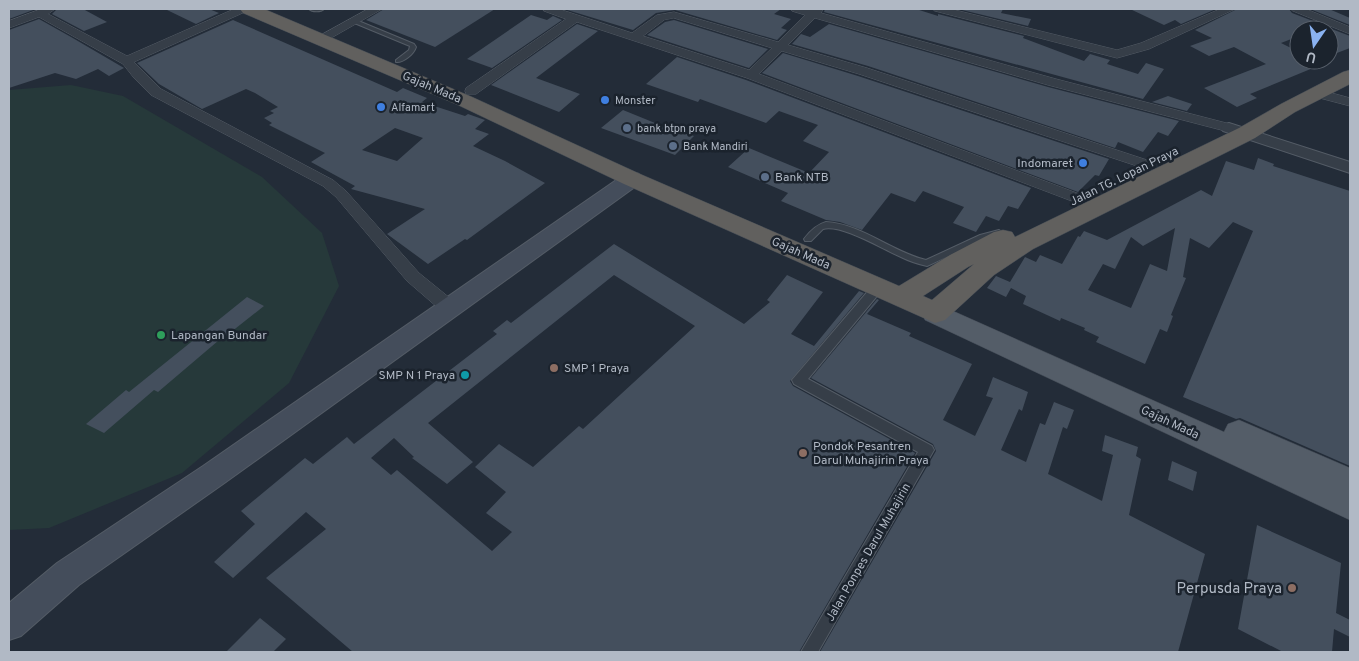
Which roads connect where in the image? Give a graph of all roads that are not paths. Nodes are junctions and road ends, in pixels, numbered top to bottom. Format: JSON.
{"nodes":[{"id":1,"x":12,"y":9,"type":"edge"},
{"id":2,"x":243,"y":9,"type":"edge"},
{"id":3,"x":249,"y":9,"type":"edge"},
{"id":4,"x":274,"y":9,"type":"edge"},
{"id":5,"x":312,"y":9,"type":"edge"},
{"id":6,"x":321,"y":9,"type":"edge"},
{"id":7,"x":376,"y":9,"type":"edge"},
{"id":8,"x":796,"y":9,"type":"edge"},
{"id":9,"x":939,"y":9,"type":"edge"},
{"id":10,"x":1229,"y":9,"type":"edge"},
{"id":11,"x":1297,"y":9,"type":"edge"},
{"id":12,"x":554,"y":10,"type":"edge"},
{"id":13,"x":815,"y":11,"type":"edge"},
{"id":14,"x":39,"y":13,"type":"edge"},
{"id":15,"x":575,"y":18,"type":"junction"},
{"id":16,"x":354,"y":21,"type":"junction"},
{"id":17,"x":9,"y":25,"type":"edge"},
{"id":18,"x":1350,"y":31,"type":"edge"},
{"id":19,"x":326,"y":36,"type":"junction"},
{"id":20,"x":634,"y":37,"type":"junction"},
{"id":21,"x":780,"y":46,"type":"junction"},
{"id":22,"x":398,"y":60,"type":"junction"},
{"id":23,"x":127,"y":61,"type":"junction"},
{"id":24,"x":1350,"y":62,"type":"edge"},
{"id":25,"x":751,"y":75,"type":"junction"},
{"id":26,"x":1350,"y":76,"type":"edge"},
{"id":27,"x":470,"y":91,"type":"junction"},
{"id":28,"x":1317,"y":93,"type":"junction"},
{"id":29,"x":1350,"y":102,"type":"edge"},
{"id":30,"x":1238,"y":131,"type":"junction"},
{"id":31,"x":1145,"y":164,"type":"junction"},
{"id":32,"x":1350,"y":168,"type":"edge"},
{"id":33,"x":632,"y":179,"type":"junction"},
{"id":34,"x":1077,"y":198,"type":"junction"},
{"id":35,"x":1011,"y":233,"type":"junction"},
{"id":36,"x":808,"y":238,"type":"junction"},
{"id":37,"x":878,"y":287,"type":"junction"},
{"id":38,"x":910,"y":292,"type":"junction"},
{"id":39,"x":942,"y":307,"type":"junction"},
{"id":40,"x":450,"y":308,"type":"junction"},
{"id":41,"x":1350,"y":483,"type":"edge"},
{"id":42,"x":1350,"y":505,"type":"edge"},
{"id":43,"x":9,"y":624,"type":"edge"},
{"id":44,"x":809,"y":652,"type":"edge"}],
"edges":[{"from":1,"to":14,"type":"street"},
{"from":2,"to":23,"type":"street"},
{"from":3,"to":19,"type":"highway","name":"Gajah Mada"},
{"from":4,"to":19,"type":"highway","name":"Gajah Mada"},
{"from":5,"to":6,"type":"lane"},
{"from":7,"to":16,"type":"street"},
{"from":8,"to":13,"type":"street"},
{"from":9,"to":10,"type":"street"},
{"from":11,"to":18,"type":"street"},
{"from":12,"to":15,"type":"street"},
{"from":13,"to":21,"type":"street"},
{"from":13,"to":30,"type":"street"},
{"from":14,"to":17,"type":"street"},
{"from":14,"to":23,"type":"street"},
{"from":15,"to":20,"type":"street"},
{"from":15,"to":27,"type":"street"},
{"from":16,"to":19,"type":"street"},
{"from":16,"to":22,"type":"lane"},
{"from":19,"to":22,"type":"highway","name":"Gajah Mada"},
{"from":19,"to":33,"type":"highway","name":"Gajah Mada"},
{"from":20,"to":21,"type":"street"},
{"from":20,"to":25,"type":"street"},
{"from":21,"to":25,"type":"street"},
{"from":21,"to":31,"type":"street"},
{"from":22,"to":27,"type":"highway","name":"Gajah Mada"},
{"from":23,"to":40,"type":"street"},
{"from":24,"to":30,"type":"highway","name":"Jalan TG. Lopan Praya"},
{"from":25,"to":34,"type":"street"},
{"from":26,"to":28,"type":"highway","name":"Jalan TG. Lopan Praya"},
{"from":27,"to":36,"type":"highway","name":"Gajah Mada"},
{"from":28,"to":29,"type":"street"},
{"from":28,"to":30,"type":"highway","name":"Jalan TG. Lopan Praya"},
{"from":30,"to":31,"type":"highway","name":"Jalan TG. Lopan Praya"},
{"from":30,"to":32,"type":"street"},
{"from":30,"to":39,"type":"highway","name":"Jalan TG. Lopan Praya"},
{"from":31,"to":34,"type":"highway","name":"Jalan TG. Lopan Praya"},
{"from":33,"to":37,"type":"highway","name":"Gajah Mada"},
{"from":33,"to":40,"type":"main road"},
{"from":34,"to":35,"type":"highway","name":"Jalan TG. Lopan Praya"},
{"from":35,"to":36,"type":"lane"},
{"from":35,"to":38,"type":"highway","name":"Jalan TG. Lopan Praya"},
{"from":36,"to":38,"type":"highway","name":"Gajah Mada"},
{"from":37,"to":38,"type":"highway","name":"Gajah Mada"},
{"from":37,"to":44,"type":"street","name":"Jalan Ponpes Darul Muhajirin"},
{"from":38,"to":39,"type":"highway","name":"Gajah Mada"},
{"from":39,"to":41,"type":"main road","name":"Gajah Mada"},
{"from":39,"to":42,"type":"main road","name":"Gajah Mada"},
{"from":40,"to":43,"type":"main road"}]}
